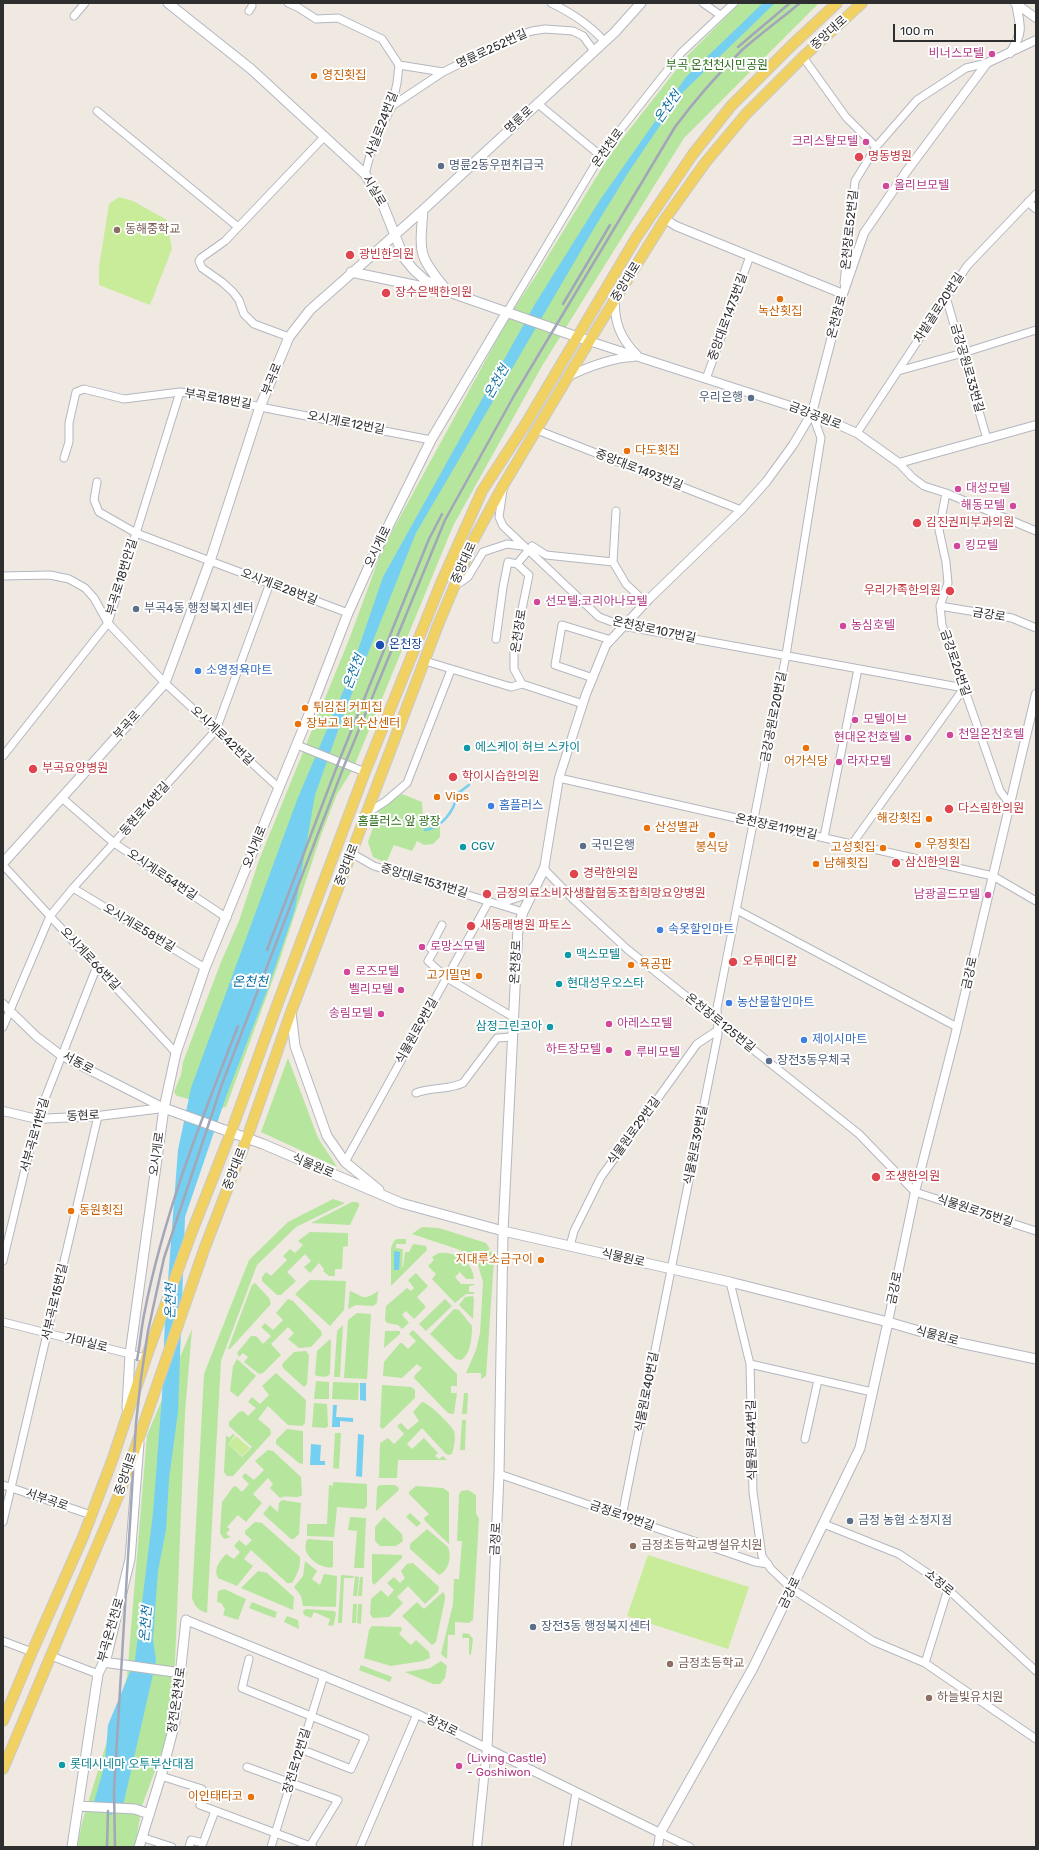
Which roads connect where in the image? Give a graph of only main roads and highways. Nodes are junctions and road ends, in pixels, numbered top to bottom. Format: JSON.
{"nodes":[{"id":1,"x":168,"y":3,"type":"edge"},
{"id":2,"x":641,"y":3,"type":"edge"},
{"id":3,"x":837,"y":3,"type":"edge"},
{"id":4,"x":862,"y":3,"type":"edge"},
{"id":5,"x":423,"y":210,"type":"junction"},
{"id":6,"x":395,"y":235,"type":"junction"},
{"id":7,"x":351,"y":272,"type":"junction"},
{"id":8,"x":449,"y":292,"type":"junction"},
{"id":9,"x":510,"y":313,"type":"junction"},
{"id":10,"x":577,"y":337,"type":"junction"},
{"id":11,"x":589,"y":341,"type":"junction"},
{"id":12,"x":3,"y":864,"type":"edge"},
{"id":13,"x":544,"y":869,"type":"road end"},
{"id":14,"x":291,"y":1012,"type":"junction"},
{"id":15,"x":164,"y":1108,"type":"junction"},
{"id":16,"x":231,"y":1132,"type":"junction"},
{"id":17,"x":247,"y":1138,"type":"junction"},
{"id":18,"x":401,"y":1203,"type":"junction"},
{"id":19,"x":503,"y":1231,"type":"junction"},
{"id":20,"x":888,"y":1322,"type":"junction"},
{"id":21,"x":1036,"y":1359,"type":"edge"},
{"id":22,"x":126,"y":1421,"type":"junction"},
{"id":23,"x":140,"y":1436,"type":"junction"},
{"id":24,"x":186,"y":1620,"type":"road end"},
{"id":25,"x":106,"y":1663,"type":"junction"},
{"id":26,"x":176,"y":1672,"type":"junction"},
{"id":27,"x":3,"y":1721,"type":"edge"},
{"id":28,"x":487,"y":1748,"type":"road end"},
{"id":29,"x":3,"y":1769,"type":"edge"},
{"id":30,"x":81,"y":1807,"type":"junction"},
{"id":31,"x":149,"y":1814,"type":"junction"},
{"id":32,"x":660,"y":1833,"type":"road end"},
{"id":33,"x":72,"y":1847,"type":"edge"},
{"id":34,"x":139,"y":1847,"type":"edge"}],
"edges":[{"from":1,"to":6,"type":"main road","name":"시실로"},
{"from":2,"to":5,"type":"main road","name":"명륜로"},
{"from":3,"to":10,"type":"main road","name":"중앙대로"},
{"from":4,"to":11,"type":"main road","name":"중앙대로"},
{"from":5,"to":6,"type":"main road","name":"명륜로"},
{"from":5,"to":8,"type":"main road"},
{"from":6,"to":7,"type":"main road","name":"부곡로"},
{"from":6,"to":8,"type":"main road","name":"시실로"},
{"from":7,"to":8,"type":"main road"},
{"from":7,"to":12,"type":"main road","name":"부곡로"},
{"from":8,"to":9,"type":"main road","name":"시실로"},
{"from":9,"to":10,"type":"main road","name":"시실로"},
{"from":9,"to":15,"type":"main road","name":"오시게로"},
{"from":10,"to":11,"type":"main road","name":"시실로"},
{"from":10,"to":16,"type":"main road","name":"중앙대로"},
{"from":11,"to":14,"type":"main road","name":"중앙대로"},
{"from":13,"to":19,"type":"main road","name":"온천장로"},
{"from":14,"to":17,"type":"main road","name":"중앙대로"},
{"from":14,"to":18,"type":"main road"},
{"from":15,"to":16,"type":"main road","name":"식물원로"},
{"from":15,"to":22,"type":"main road","name":"오시게로"},
{"from":16,"to":17,"type":"main road","name":"식물원로"},
{"from":16,"to":22,"type":"main road","name":"중앙대로"},
{"from":17,"to":18,"type":"main road","name":"식물원로"},
{"from":17,"to":23,"type":"main road","name":"중앙대로"},
{"from":18,"to":19,"type":"main road","name":"식물원로"},
{"from":19,"to":20,"type":"main road","name":"식물원로"},
{"from":19,"to":28,"type":"main road","name":"금정로"},
{"from":20,"to":21,"type":"main road","name":"식물원로"},
{"from":20,"to":32,"type":"main road","name":"금강로"},
{"from":22,"to":27,"type":"main road","name":"중앙대로"},
{"from":23,"to":25,"type":"main road","name":"부곡온천천로"},
{"from":23,"to":29,"type":"main road","name":"중앙대로"},
{"from":24,"to":26,"type":"main road","name":"장전온천천로"},
{"from":25,"to":26,"type":"main road"},
{"from":25,"to":30,"type":"main road","name":"부곡온천천로"},
{"from":26,"to":31,"type":"main road","name":"장전온천천로"},
{"from":30,"to":31,"type":"main road"},
{"from":30,"to":33,"type":"main road","name":"부곡온천천로"},
{"from":31,"to":34,"type":"main road","name":"장전온천천로"}]}
